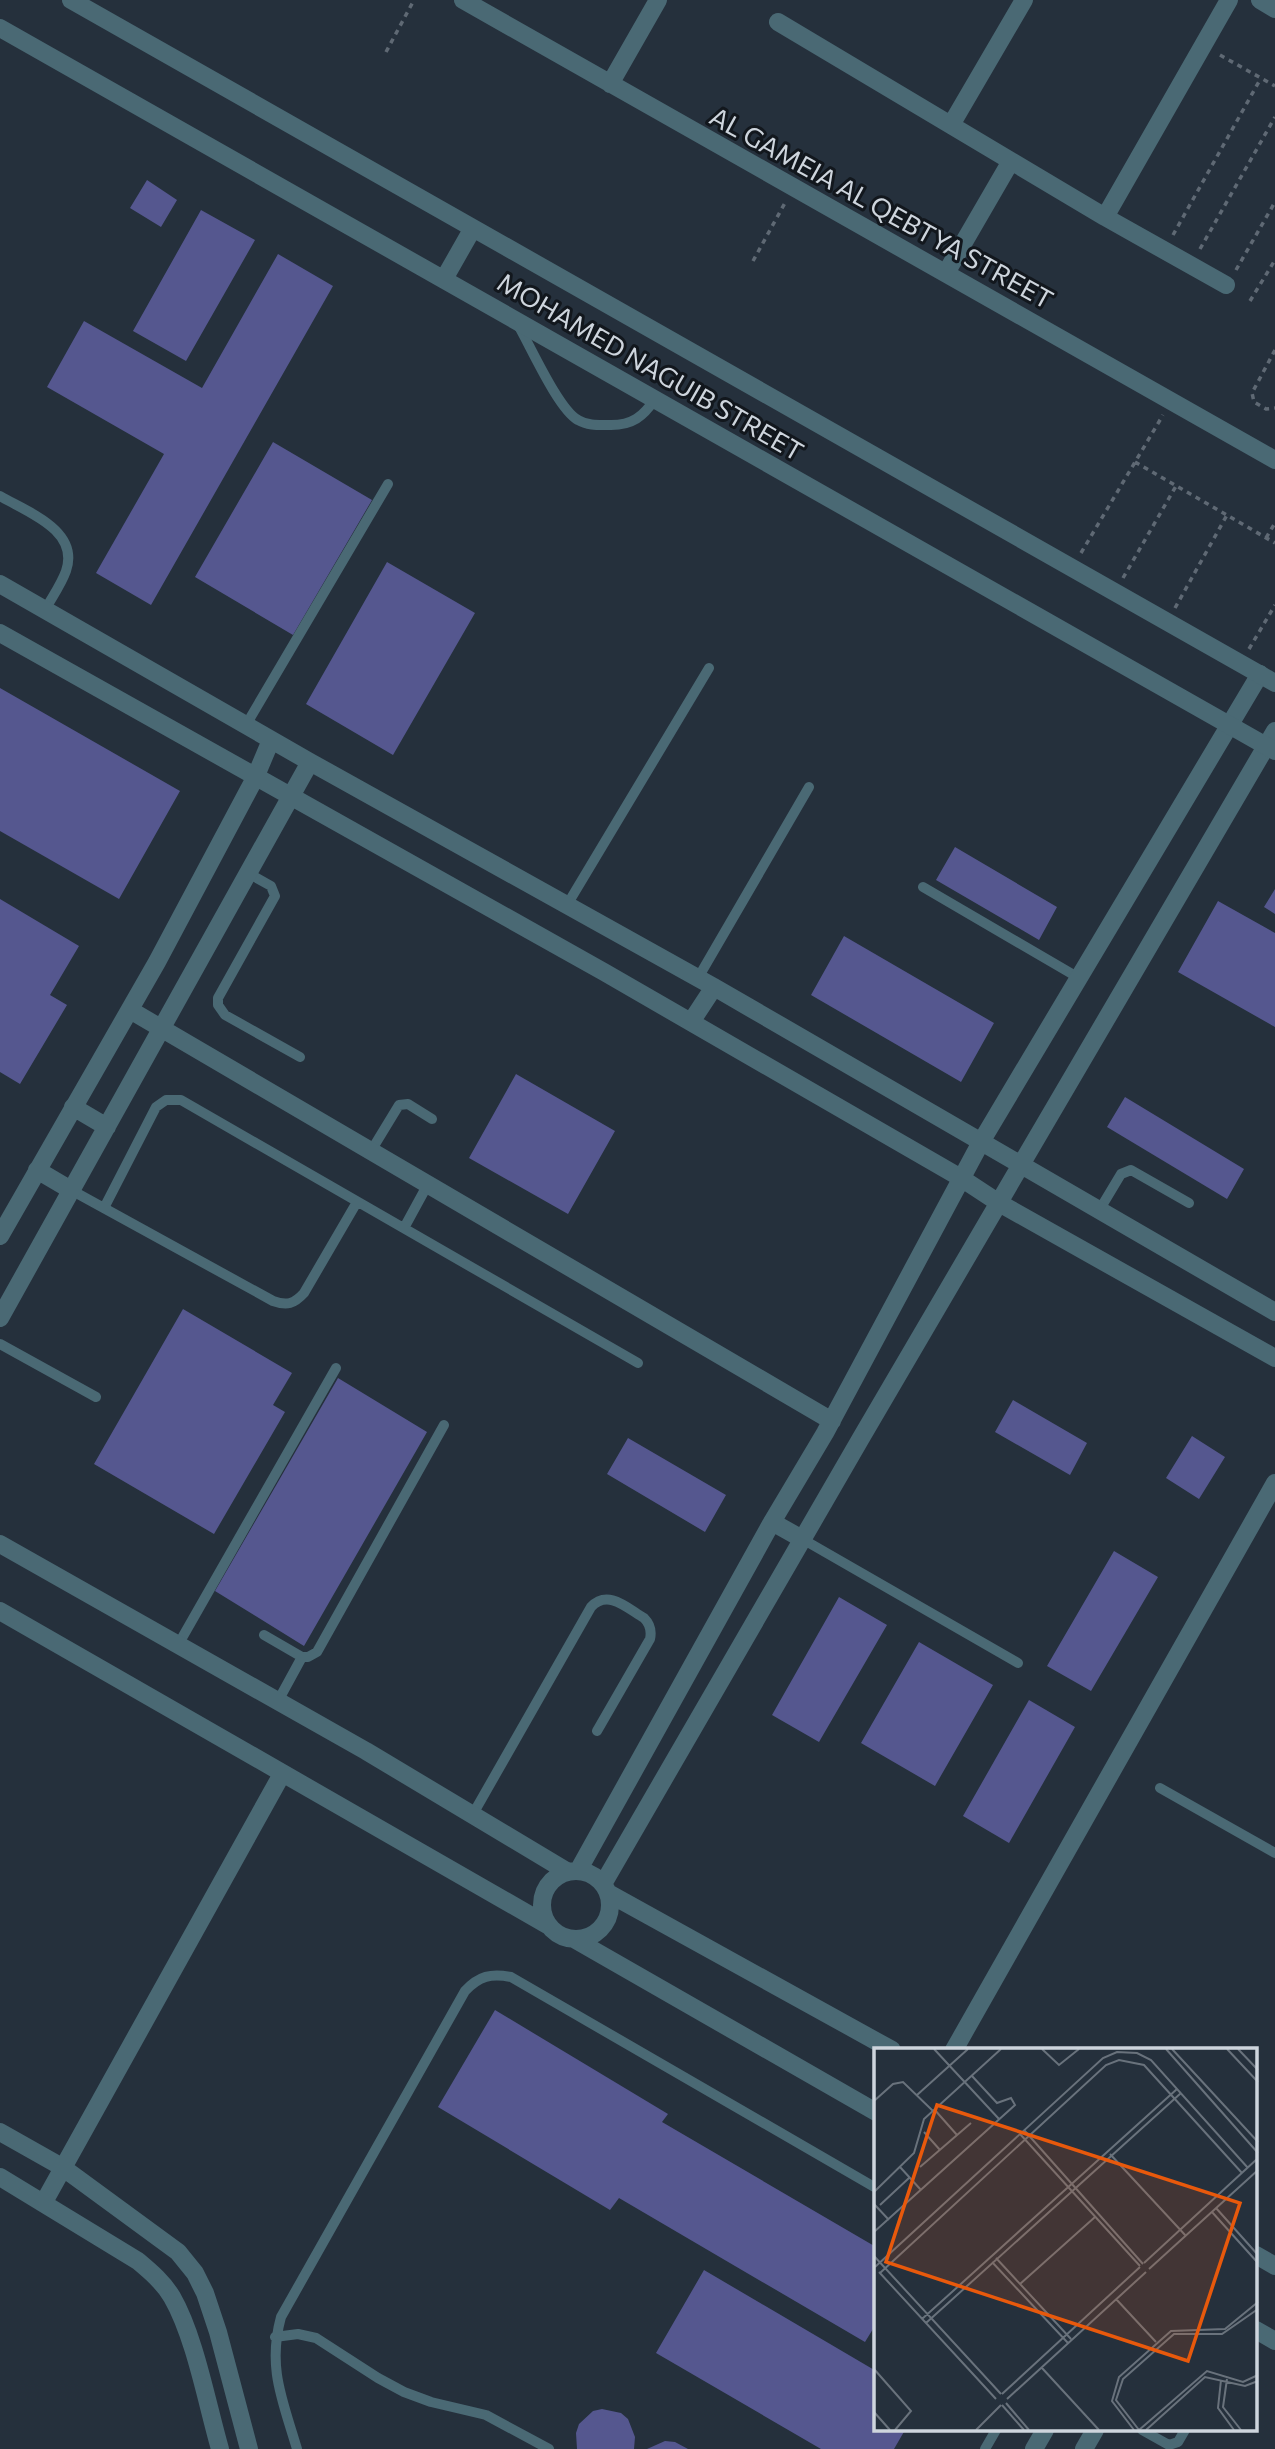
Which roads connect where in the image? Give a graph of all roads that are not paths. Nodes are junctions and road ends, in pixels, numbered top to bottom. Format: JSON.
{"nodes":[{"id":1,"x":71,"y":0,"type":"edge"},
{"id":2,"x":463,"y":0,"type":"edge"},
{"id":3,"x":658,"y":0,"type":"edge"},
{"id":4,"x":1024,"y":0,"type":"edge"},
{"id":5,"x":1229,"y":0,"type":"edge"},
{"id":6,"x":1260,"y":0,"type":"edge"},
{"id":7,"x":1275,"y":9,"type":"edge"},
{"id":8,"x":778,"y":22,"type":"dead end"},
{"id":9,"x":0,"y":27,"type":"edge"},
{"id":10,"x":610,"y":84,"type":"junction"},
{"id":11,"x":951,"y":125,"type":"junction"},
{"id":12,"x":1011,"y":161,"type":"junction"},
{"id":13,"x":1105,"y":216,"type":"junction"},
{"id":14,"x":473,"y":228,"type":"junction"},
{"id":15,"x":946,"y":273,"type":"junction"},
{"id":16,"x":444,"y":279,"type":"junction"},
{"id":17,"x":1226,"y":285,"type":"road end"},
{"id":18,"x":516,"y":320,"type":"junction"},
{"id":19,"x":656,"y":399,"type":"junction"},
{"id":20,"x":1275,"y":460,"type":"edge"},
{"id":21,"x":388,"y":484,"type":"dead end"},
{"id":22,"x":0,"y":496,"type":"edge"},
{"id":23,"x":0,"y":584,"type":"edge"},
{"id":24,"x":45,"y":610,"type":"junction"},
{"id":25,"x":0,"y":633,"type":"edge"},
{"id":26,"x":709,"y":668,"type":"dead end"},
{"id":27,"x":1268,"y":678,"type":"edge"},
{"id":28,"x":246,"y":725,"type":"junction"},
{"id":29,"x":1230,"y":726,"type":"junction"},
{"id":30,"x":271,"y":740,"type":"junction"},
{"id":31,"x":1272,"y":743,"type":"edge"},
{"id":32,"x":310,"y":762,"type":"junction"},
{"id":33,"x":255,"y":778,"type":"junction"},
{"id":34,"x":809,"y":787,"type":"dead end"},
{"id":35,"x":290,"y":797,"type":"junction"},
{"id":36,"x":248,"y":873,"type":"junction"},
{"id":37,"x":923,"y":887,"type":"dead end"},
{"id":38,"x":567,"y":905,"type":"junction"},
{"id":39,"x":698,"y":978,"type":"junction"},
{"id":40,"x":1079,"y":978,"type":"junction"},
{"id":41,"x":714,"y":987,"type":"junction"},
{"id":42,"x":130,"y":1010,"type":"junction"},
{"id":43,"x":691,"y":1022,"type":"junction"},
{"id":44,"x":162,"y":1028,"type":"junction"},
{"id":45,"x":300,"y":1057,"type":"dead end"},
{"id":46,"x":73,"y":1107,"type":"junction"},
{"id":47,"x":432,"y":1119,"type":"dead end"},
{"id":48,"x":107,"y":1127,"type":"junction"},
{"id":49,"x":981,"y":1142,"type":"junction"},
{"id":50,"x":371,"y":1151,"type":"junction"},
{"id":51,"x":1022,"y":1164,"type":"junction"},
{"id":52,"x":37,"y":1170,"type":"junction"},
{"id":53,"x":961,"y":1178,"type":"junction"},
{"id":54,"x":428,"y":1184,"type":"junction"},
{"id":55,"x":71,"y":1190,"type":"junction"},
{"id":56,"x":357,"y":1202,"type":"junction"},
{"id":57,"x":999,"y":1203,"type":"junction"},
{"id":58,"x":1189,"y":1203,"type":"dead end"},
{"id":59,"x":104,"y":1208,"type":"junction"},
{"id":60,"x":1100,"y":1209,"type":"junction"},
{"id":61,"x":404,"y":1228,"type":"junction"},
{"id":62,"x":0,"y":1236,"type":"edge"},
{"id":63,"x":2,"y":1311,"type":"edge"},
{"id":64,"x":1275,"y":1312,"type":"edge"},
{"id":65,"x":0,"y":1344,"type":"edge"},
{"id":66,"x":1275,"y":1358,"type":"edge"},
{"id":67,"x":638,"y":1363,"type":"dead end"},
{"id":68,"x":336,"y":1368,"type":"dead end"},
{"id":69,"x":96,"y":1397,"type":"dead end"},
{"id":70,"x":832,"y":1421,"type":"junction"},
{"id":71,"x":444,"y":1426,"type":"dead end"},
{"id":72,"x":1275,"y":1483,"type":"edge"},
{"id":73,"x":772,"y":1522,"type":"junction"},
{"id":74,"x":804,"y":1540,"type":"junction"},
{"id":75,"x":0,"y":1544,"type":"edge"},
{"id":76,"x":0,"y":1611,"type":"edge"},
{"id":77,"x":264,"y":1635,"type":"dead end"},
{"id":78,"x":178,"y":1645,"type":"junction"},
{"id":79,"x":302,"y":1657,"type":"junction"},
{"id":80,"x":1018,"y":1663,"type":"dead end"},
{"id":81,"x":278,"y":1701,"type":"junction"},
{"id":82,"x":597,"y":1731,"type":"dead end"},
{"id":83,"x":282,"y":1774,"type":"junction"},
{"id":84,"x":1160,"y":1788,"type":"dead end"},
{"id":85,"x":473,"y":1814,"type":"junction"},
{"id":86,"x":1275,"y":1853,"type":"edge"},
{"id":87,"x":573,"y":1872,"type":"junction"},
{"id":88,"x":605,"y":1889,"type":"junction"},
{"id":89,"x":549,"y":1926,"type":"junction"},
{"id":90,"x":574,"y":1939,"type":"junction"},
{"id":91,"x":888,"y":2048,"type":"edge"},
{"id":92,"x":955,"y":2048,"type":"edge"},
{"id":93,"x":874,"y":2111,"type":"edge"},
{"id":94,"x":0,"y":2132,"type":"edge"},
{"id":95,"x":62,"y":2167,"type":"junction"},
{"id":96,"x":0,"y":2177,"type":"edge"},
{"id":97,"x":874,"y":2187,"type":"edge"},
{"id":98,"x":44,"y":2202,"type":"junction"},
{"id":99,"x":1258,"y":2256,"type":"edge"},
{"id":100,"x":1275,"y":2266,"type":"edge"},
{"id":101,"x":1258,"y":2331,"type":"edge"},
{"id":102,"x":275,"y":2337,"type":"junction"},
{"id":103,"x":1275,"y":2341,"type":"edge"},
{"id":104,"x":995,"y":2432,"type":"edge"},
{"id":105,"x":1044,"y":2432,"type":"edge"},
{"id":106,"x":1094,"y":2432,"type":"edge"},
{"id":107,"x":1146,"y":2432,"type":"edge"},
{"id":108,"x":1184,"y":2432,"type":"edge"},
{"id":109,"x":542,"y":2447,"type":"edge"},
{"id":110,"x":1085,"y":2448,"type":"edge"},
{"id":111,"x":220,"y":2449,"type":"edge"},
{"id":112,"x":249,"y":2449,"type":"edge"},
{"id":113,"x":297,"y":2449,"type":"edge"},
{"id":114,"x":985,"y":2449,"type":"edge"},
{"id":115,"x":1034,"y":2449,"type":"edge"}],
"edges":[{"from":1,"to":14,"type":"street","name":"MOHAMED NAGUIB STREET"},
{"from":2,"to":10,"type":"street","name":"AL GAMEIA AL QEBTYA STREET"},
{"from":3,"to":10,"type":"street"},
{"from":4,"to":11,"type":"street"},
{"from":5,"to":13,"type":"street"},
{"from":6,"to":7,"type":"street"},
{"from":8,"to":11,"type":"street"},
{"from":9,"to":16,"type":"street","name":"MOHAMED NAGUIB STREET"},
{"from":10,"to":15,"type":"street","name":"AL GAMEIA AL QEBTYA STREET"},
{"from":11,"to":12,"type":"street"},
{"from":12,"to":13,"type":"street"},
{"from":12,"to":15,"type":"street"},
{"from":13,"to":17,"type":"street"},
{"from":14,"to":16,"type":"street"},
{"from":14,"to":27,"type":"street","name":"MOHAMED NAGUIB STREET"},
{"from":15,"to":20,"type":"street","name":"AL GAMEIA AL QEBTYA STREET"},
{"from":16,"to":18,"type":"street","name":"MOHAMED NAGUIB STREET"},
{"from":18,"to":19,"type":"street","name":"MOHAMED NAGUIB STREET"},
{"from":18,"to":19,"type":"lane"},
{"from":19,"to":29,"type":"street","name":"MOHAMED NAGUIB STREET"},
{"from":21,"to":28,"type":"lane"},
{"from":22,"to":24,"type":"lane"},
{"from":23,"to":24,"type":"street"},
{"from":24,"to":28,"type":"street"},
{"from":25,"to":33,"type":"street"},
{"from":26,"to":38,"type":"lane"},
{"from":27,"to":29,"type":"street"},
{"from":28,"to":30,"type":"street"},
{"from":29,"to":31,"type":"street","name":"MOHAMED NAGUIB STREET"},
{"from":29,"to":40,"type":"street"},
{"from":30,"to":32,"type":"street"},
{"from":30,"to":33,"type":"street"},
{"from":31,"to":51,"type":"street"},
{"from":32,"to":35,"type":"street"},
{"from":32,"to":38,"type":"street"},
{"from":33,"to":35,"type":"street"},
{"from":33,"to":42,"type":"street"},
{"from":34,"to":39,"type":"lane"},
{"from":35,"to":36,"type":"street"},
{"from":35,"to":43,"type":"street"},
{"from":36,"to":44,"type":"street"},
{"from":36,"to":45,"type":"lane"},
{"from":37,"to":40,"type":"lane"},
{"from":38,"to":39,"type":"street"},
{"from":39,"to":41,"type":"street"},
{"from":40,"to":49,"type":"street"},
{"from":41,"to":43,"type":"street"},
{"from":41,"to":49,"type":"street"},
{"from":42,"to":44,"type":"street"},
{"from":42,"to":46,"type":"street"},
{"from":43,"to":53,"type":"street"},
{"from":44,"to":48,"type":"street"},
{"from":44,"to":50,"type":"street"},
{"from":46,"to":48,"type":"street"},
{"from":46,"to":52,"type":"street"},
{"from":47,"to":50,"type":"lane"},
{"from":48,"to":55,"type":"street"},
{"from":49,"to":51,"type":"street"},
{"from":49,"to":53,"type":"street"},
{"from":50,"to":54,"type":"street"},
{"from":51,"to":57,"type":"street"},
{"from":51,"to":60,"type":"street"},
{"from":52,"to":55,"type":"street"},
{"from":52,"to":62,"type":"street"},
{"from":53,"to":57,"type":"street"},
{"from":53,"to":70,"type":"street"},
{"from":54,"to":61,"type":"lane"},
{"from":54,"to":70,"type":"street"},
{"from":55,"to":59,"type":"lane"},
{"from":55,"to":63,"type":"street"},
{"from":56,"to":59,"type":"lane"},
{"from":56,"to":59,"type":"lane"},
{"from":56,"to":61,"type":"lane"},
{"from":57,"to":66,"type":"street"},
{"from":57,"to":74,"type":"street"},
{"from":58,"to":60,"type":"lane"},
{"from":60,"to":64,"type":"street"},
{"from":61,"to":67,"type":"lane"},
{"from":65,"to":69,"type":"lane"},
{"from":68,"to":78,"type":"lane"},
{"from":70,"to":73,"type":"street"},
{"from":71,"to":79,"type":"lane"},
{"from":72,"to":92,"type":"street"},
{"from":73,"to":74,"type":"street"},
{"from":73,"to":87,"type":"street"},
{"from":74,"to":80,"type":"lane"},
{"from":74,"to":88,"type":"street"},
{"from":75,"to":78,"type":"street"},
{"from":76,"to":83,"type":"street"},
{"from":77,"to":79,"type":"lane"},
{"from":78,"to":81,"type":"street"},
{"from":79,"to":81,"type":"lane"},
{"from":81,"to":85,"type":"street"},
{"from":82,"to":85,"type":"lane"},
{"from":83,"to":89,"type":"street"},
{"from":83,"to":95,"type":"street"},
{"from":84,"to":86,"type":"lane"},
{"from":85,"to":87,"type":"street"},
{"from":87,"to":88,"type":"street"},
{"from":87,"to":89,"type":"street"},
{"from":88,"to":90,"type":"street"},
{"from":88,"to":91,"type":"street"},
{"from":89,"to":90,"type":"street"},
{"from":90,"to":93,"type":"street"},
{"from":94,"to":95,"type":"street"},
{"from":95,"to":98,"type":"street"},
{"from":95,"to":112,"type":"street"},
{"from":96,"to":98,"type":"street"},
{"from":97,"to":102,"type":"lane"},
{"from":98,"to":111,"type":"street"},
{"from":99,"to":100,"type":"street"},
{"from":101,"to":103,"type":"street"},
{"from":102,"to":109,"type":"lane"},
{"from":102,"to":113,"type":"lane"},
{"from":104,"to":114,"type":"lane"},
{"from":105,"to":115,"type":"street"},
{"from":106,"to":110,"type":"street"},
{"from":107,"to":108,"type":"lane"}]}
